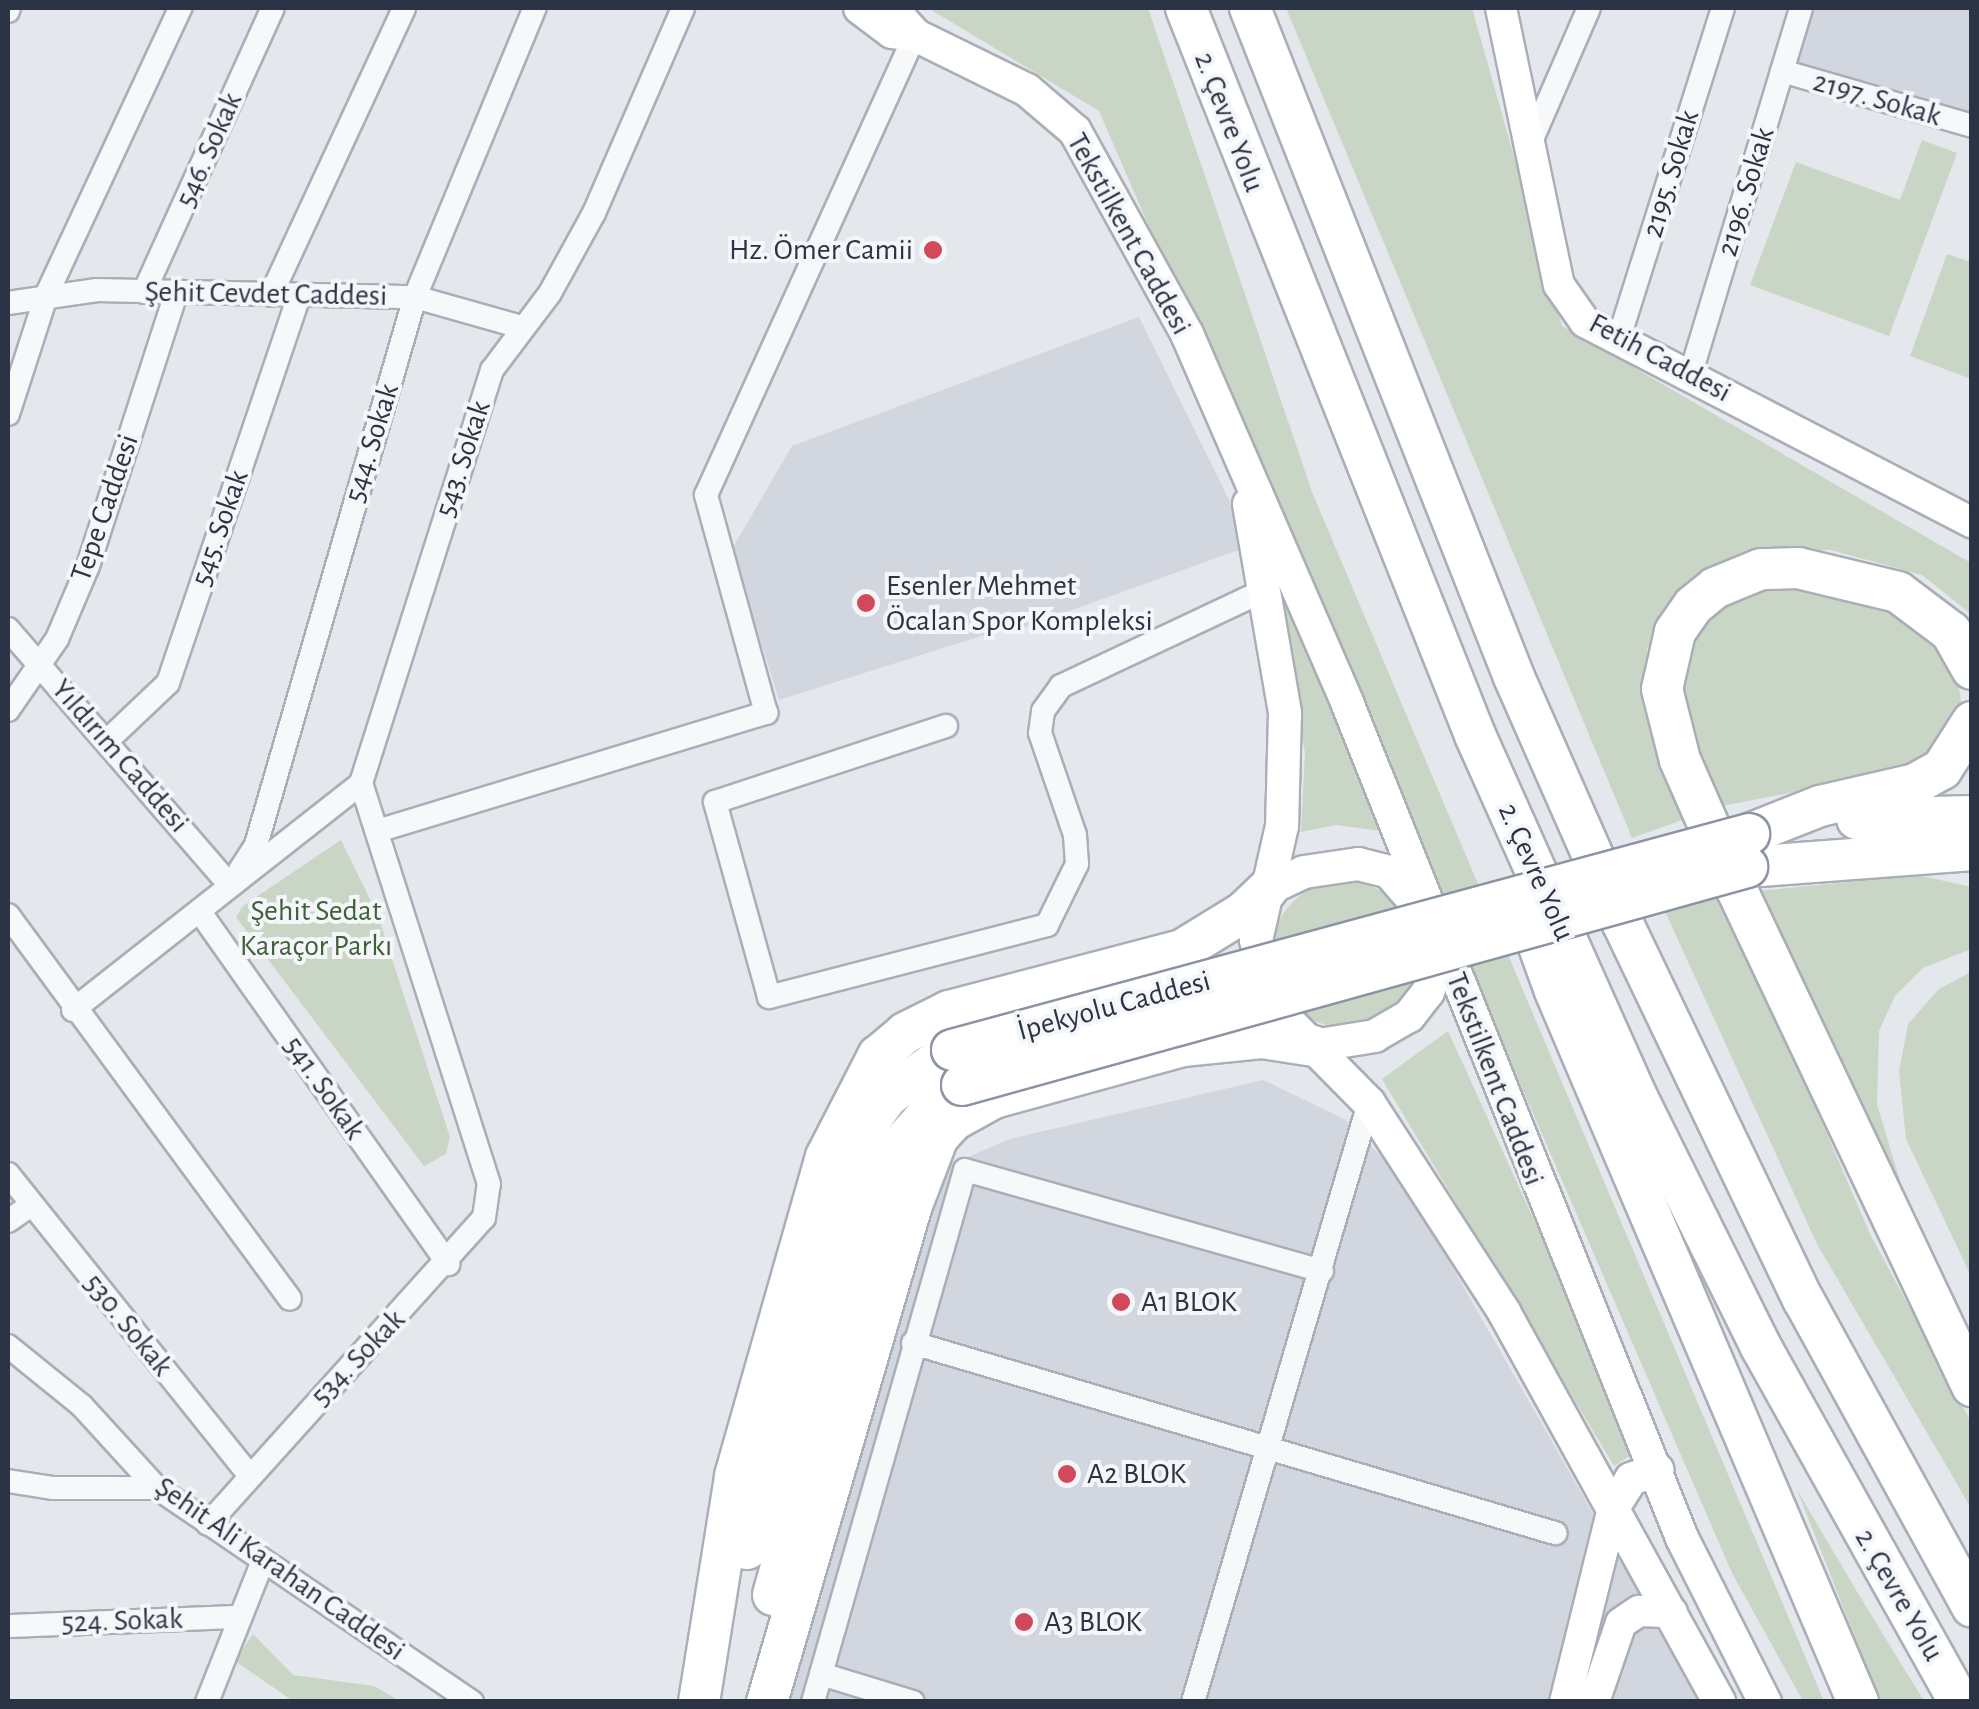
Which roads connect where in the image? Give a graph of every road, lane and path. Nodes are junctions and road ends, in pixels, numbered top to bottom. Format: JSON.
{"nodes":[{"id":1,"x":180,"y":8,"type":"edge"},
{"id":2,"x":273,"y":8,"type":"edge"},
{"id":3,"x":404,"y":8,"type":"edge"},
{"id":4,"x":535,"y":8,"type":"edge"},
{"id":5,"x":683,"y":8,"type":"edge"},
{"id":6,"x":860,"y":8,"type":"edge"},
{"id":7,"x":891,"y":8,"type":"edge"},
{"id":8,"x":1186,"y":8,"type":"edge"},
{"id":9,"x":1250,"y":8,"type":"edge"},
{"id":10,"x":1500,"y":8,"type":"edge"},
{"id":11,"x":1589,"y":8,"type":"edge"},
{"id":12,"x":1723,"y":8,"type":"edge"},
{"id":13,"x":1801,"y":8,"type":"edge"},
{"id":14,"x":911,"y":21,"type":"edge"},
{"id":15,"x":1782,"y":71,"type":"junction"},
{"id":16,"x":1972,"y":126,"type":"edge"},
{"id":17,"x":1529,"y":146,"type":"junction"},
{"id":18,"x":144,"y":292,"type":"junction"},
{"id":19,"x":176,"y":293,"type":"junction"},
{"id":20,"x":271,"y":295,"type":"junction"},
{"id":21,"x":46,"y":296,"type":"junction"},
{"id":22,"x":298,"y":296,"type":"junction"},
{"id":23,"x":415,"y":297,"type":"junction"},
{"id":24,"x":8,"y":303,"type":"edge"},
{"id":25,"x":521,"y":327,"type":"junction"},
{"id":26,"x":1618,"y":341,"type":"junction"},
{"id":27,"x":1690,"y":376,"type":"junction"},
{"id":28,"x":8,"y":414,"type":"edge"},
{"id":29,"x":1240,"y":450,"type":"junction"},
{"id":30,"x":1972,"y":522,"type":"edge"},
{"id":31,"x":1264,"y":590,"type":"junction"},
{"id":32,"x":8,"y":629,"type":"edge"},
{"id":33,"x":40,"y":663,"type":"junction"},
{"id":34,"x":1972,"y":669,"type":"edge"},
{"id":35,"x":8,"y":710,"type":"edge"},
{"id":36,"x":1972,"y":722,"type":"edge"},
{"id":37,"x":946,"y":726,"type":"dead end"},
{"id":38,"x":1475,"y":734,"type":"junction"},
{"id":39,"x":109,"y":739,"type":"junction"},
{"id":40,"x":361,"y":783,"type":"junction"},
{"id":41,"x":1972,"y":816,"type":"edge"},
{"id":42,"x":377,"y":832,"type":"junction"},
{"id":43,"x":1748,"y":850,"type":"junction"},
{"id":44,"x":1972,"y":850,"type":"edge"},
{"id":45,"x":230,"y":886,"type":"junction"},
{"id":46,"x":1268,"y":889,"type":"junction"},
{"id":47,"x":200,"y":912,"type":"junction"},
{"id":48,"x":8,"y":916,"type":"edge"},
{"id":49,"x":1434,"y":924,"type":"junction"},
{"id":50,"x":73,"y":1010,"type":"junction"},
{"id":51,"x":1313,"y":1046,"type":"junction"},
{"id":52,"x":957,"y":1067,"type":"junction"},
{"id":53,"x":1369,"y":1104,"type":"junction"},
{"id":54,"x":8,"y":1174,"type":"edge"},
{"id":55,"x":31,"y":1205,"type":"junction"},
{"id":56,"x":8,"y":1221,"type":"edge"},
{"id":57,"x":448,"y":1264,"type":"junction"},
{"id":58,"x":1322,"y":1270,"type":"junction"},
{"id":59,"x":290,"y":1299,"type":"dead end"},
{"id":60,"x":912,"y":1343,"type":"junction"},
{"id":61,"x":8,"y":1346,"type":"edge"},
{"id":62,"x":1972,"y":1386,"type":"edge"},
{"id":63,"x":1268,"y":1448,"type":"junction"},
{"id":64,"x":1658,"y":1470,"type":"junction"},
{"id":65,"x":249,"y":1476,"type":"junction"},
{"id":66,"x":8,"y":1481,"type":"edge"},
{"id":67,"x":157,"y":1488,"type":"junction"},
{"id":68,"x":1672,"y":1511,"type":"junction"},
{"id":69,"x":1620,"y":1520,"type":"junction"},
{"id":70,"x":208,"y":1524,"type":"junction"},
{"id":71,"x":1554,"y":1533,"type":"dead end"},
{"id":72,"x":262,"y":1563,"type":"junction"},
{"id":73,"x":1972,"y":1607,"type":"edge"},
{"id":74,"x":1672,"y":1612,"type":"junction"},
{"id":75,"x":236,"y":1618,"type":"junction"},
{"id":76,"x":8,"y":1626,"type":"edge"},
{"id":77,"x":821,"y":1674,"type":"junction"},
{"id":78,"x":207,"y":1702,"type":"edge"},
{"id":79,"x":472,"y":1702,"type":"edge"},
{"id":80,"x":700,"y":1702,"type":"edge"},
{"id":81,"x":710,"y":1702,"type":"edge"},
{"id":82,"x":748,"y":1702,"type":"edge"},
{"id":83,"x":767,"y":1702,"type":"edge"},
{"id":84,"x":813,"y":1702,"type":"edge"},
{"id":85,"x":913,"y":1702,"type":"edge"},
{"id":86,"x":1194,"y":1702,"type":"edge"},
{"id":87,"x":1565,"y":1702,"type":"edge"},
{"id":88,"x":1594,"y":1702,"type":"edge"},
{"id":89,"x":1719,"y":1702,"type":"edge"},
{"id":90,"x":1765,"y":1702,"type":"edge"},
{"id":91,"x":1858,"y":1702,"type":"edge"},
{"id":92,"x":1959,"y":1702,"type":"edge"}],
"edges":[{"from":1,"to":21,"type":"street"},
{"from":2,"to":18,"type":"street","name":"546. Sokak"},
{"from":3,"to":20,"type":"street"},
{"from":4,"to":23,"type":"street","name":"544. Sokak"},
{"from":5,"to":25,"type":"street","name":"543. Sokak"},
{"from":6,"to":14,"type":"main road","name":"Tekstilkent Caddesi"},
{"from":7,"to":14,"type":"main road"},
{"from":8,"to":38,"type":"highway","name":"2. Çevre Yolu"},
{"from":9,"to":73,"type":"highway","name":"2. Çevre Yolu"},
{"from":10,"to":17,"type":"main road","name":"Fetih Caddesi"},
{"from":11,"to":17,"type":"street"},
{"from":12,"to":26,"type":"street","name":"2195. Sokak"},
{"from":13,"to":15,"type":"street","name":"2196. Sokak"},
{"from":14,"to":29,"type":"main road","name":"Tekstilkent Caddesi"},
{"from":14,"to":42,"type":"street"},
{"from":15,"to":16,"type":"street","name":"2197. Sokak"},
{"from":15,"to":27,"type":"street","name":"2196. Sokak"},
{"from":17,"to":26,"type":"main road","name":"Fetih Caddesi"},
{"from":18,"to":19,"type":"street","name":"Şehit Cevdet Caddesi"},
{"from":18,"to":21,"type":"street","name":"Şehit Cevdet Caddesi"},
{"from":19,"to":20,"type":"street","name":"Şehit Cevdet Caddesi"},
{"from":19,"to":33,"type":"street","name":"Tepe Caddesi"},
{"from":20,"to":22,"type":"street","name":"Şehit Cevdet Caddesi"},
{"from":21,"to":24,"type":"street","name":"Şehit Cevdet Caddesi"},
{"from":21,"to":28,"type":"street"},
{"from":22,"to":23,"type":"street","name":"Şehit Cevdet Caddesi"},
{"from":22,"to":39,"type":"street","name":"545. Sokak"},
{"from":23,"to":25,"type":"street","name":"Şehit Cevdet Caddesi"},
{"from":23,"to":45,"type":"street","name":"544. Sokak"},
{"from":25,"to":40,"type":"street","name":"543. Sokak"},
{"from":26,"to":27,"type":"main road","name":"Fetih Caddesi"},
{"from":27,"to":30,"type":"main road","name":"Fetih Caddesi"},
{"from":29,"to":31,"type":"main road","name":"Tekstilkent Caddesi"},
{"from":29,"to":49,"type":"main road","name":"Tekstilkent Caddesi"},
{"from":31,"to":37,"type":"street"},
{"from":31,"to":46,"type":"main road","name":"Tekstilkent Caddesi"},
{"from":32,"to":33,"type":"street","name":"Yıldırım Caddesi"},
{"from":33,"to":35,"type":"street","name":"Tepe Caddesi"},
{"from":33,"to":39,"type":"street","name":"Yıldırım Caddesi"},
{"from":34,"to":62,"type":"highway"},
{"from":36,"to":43,"type":"highway"},
{"from":38,"to":91,"type":"highway"},
{"from":38,"to":92,"type":"highway","name":"2. Çevre Yolu"},
{"from":39,"to":45,"type":"street","name":"Yıldırım Caddesi"},
{"from":40,"to":42,"type":"street"},
{"from":40,"to":45,"type":"street"},
{"from":41,"to":43,"type":"highway","name":"İpekyolu Caddesi"},
{"from":42,"to":57,"type":"street","name":"534. Sokak"},
{"from":43,"to":44,"type":"highway","name":"İpekyolu Caddesi"},
{"from":43,"to":52,"type":"highway","name":"İpekyolu Caddesi","bridge":true},
{"from":45,"to":47,"type":"street"},
{"from":46,"to":49,"type":"main road"},
{"from":46,"to":51,"type":"main road"},
{"from":46,"to":80,"type":"highway"},
{"from":47,"to":50,"type":"street"},
{"from":47,"to":57,"type":"street","name":"541. Sokak"},
{"from":48,"to":50,"type":"street"},
{"from":49,"to":51,"type":"main road"},
{"from":49,"to":64,"type":"main road","name":"Tekstilkent Caddesi"},
{"from":50,"to":59,"type":"street"},
{"from":51,"to":53,"type":"main road"},
{"from":51,"to":83,"type":"highway"},
{"from":52,"to":81,"type":"highway","name":"İpekyolu Caddesi"},
{"from":52,"to":82,"type":"highway","name":"İpekyolu Caddesi"},
{"from":53,"to":58,"type":"street"},
{"from":53,"to":69,"type":"main road"},
{"from":54,"to":55,"type":"street","name":"530. Sokak"},
{"from":55,"to":56,"type":"street"},
{"from":55,"to":65,"type":"street","name":"530. Sokak"},
{"from":57,"to":65,"type":"street","name":"534. Sokak"},
{"from":58,"to":60,"type":"street"},
{"from":58,"to":63,"type":"street"},
{"from":60,"to":63,"type":"street"},
{"from":60,"to":77,"type":"street"},
{"from":61,"to":67,"type":"street","name":"Şehit Ali Karahan Caddesi"},
{"from":63,"to":71,"type":"street"},
{"from":63,"to":86,"type":"street"},
{"from":64,"to":68,"type":"main road","name":"Tekstilkent Caddesi"},
{"from":64,"to":69,"type":"main road"},
{"from":65,"to":70,"type":"street","name":"534. Sokak"},
{"from":66,"to":67,"type":"street"},
{"from":67,"to":70,"type":"street","name":"Şehit Ali Karahan Caddesi"},
{"from":68,"to":69,"type":"main road"},
{"from":68,"to":90,"type":"main road","name":"Tekstilkent Caddesi"},
{"from":69,"to":74,"type":"main road"},
{"from":69,"to":87,"type":"main road"},
{"from":70,"to":72,"type":"street","name":"Şehit Ali Karahan Caddesi"},
{"from":72,"to":75,"type":"street"},
{"from":72,"to":79,"type":"street","name":"Şehit Ali Karahan Caddesi"},
{"from":74,"to":88,"type":"main road"},
{"from":74,"to":89,"type":"main road"},
{"from":75,"to":76,"type":"street","name":"524. Sokak"},
{"from":75,"to":78,"type":"street"},
{"from":77,"to":84,"type":"street"},
{"from":77,"to":85,"type":"street"}]}
